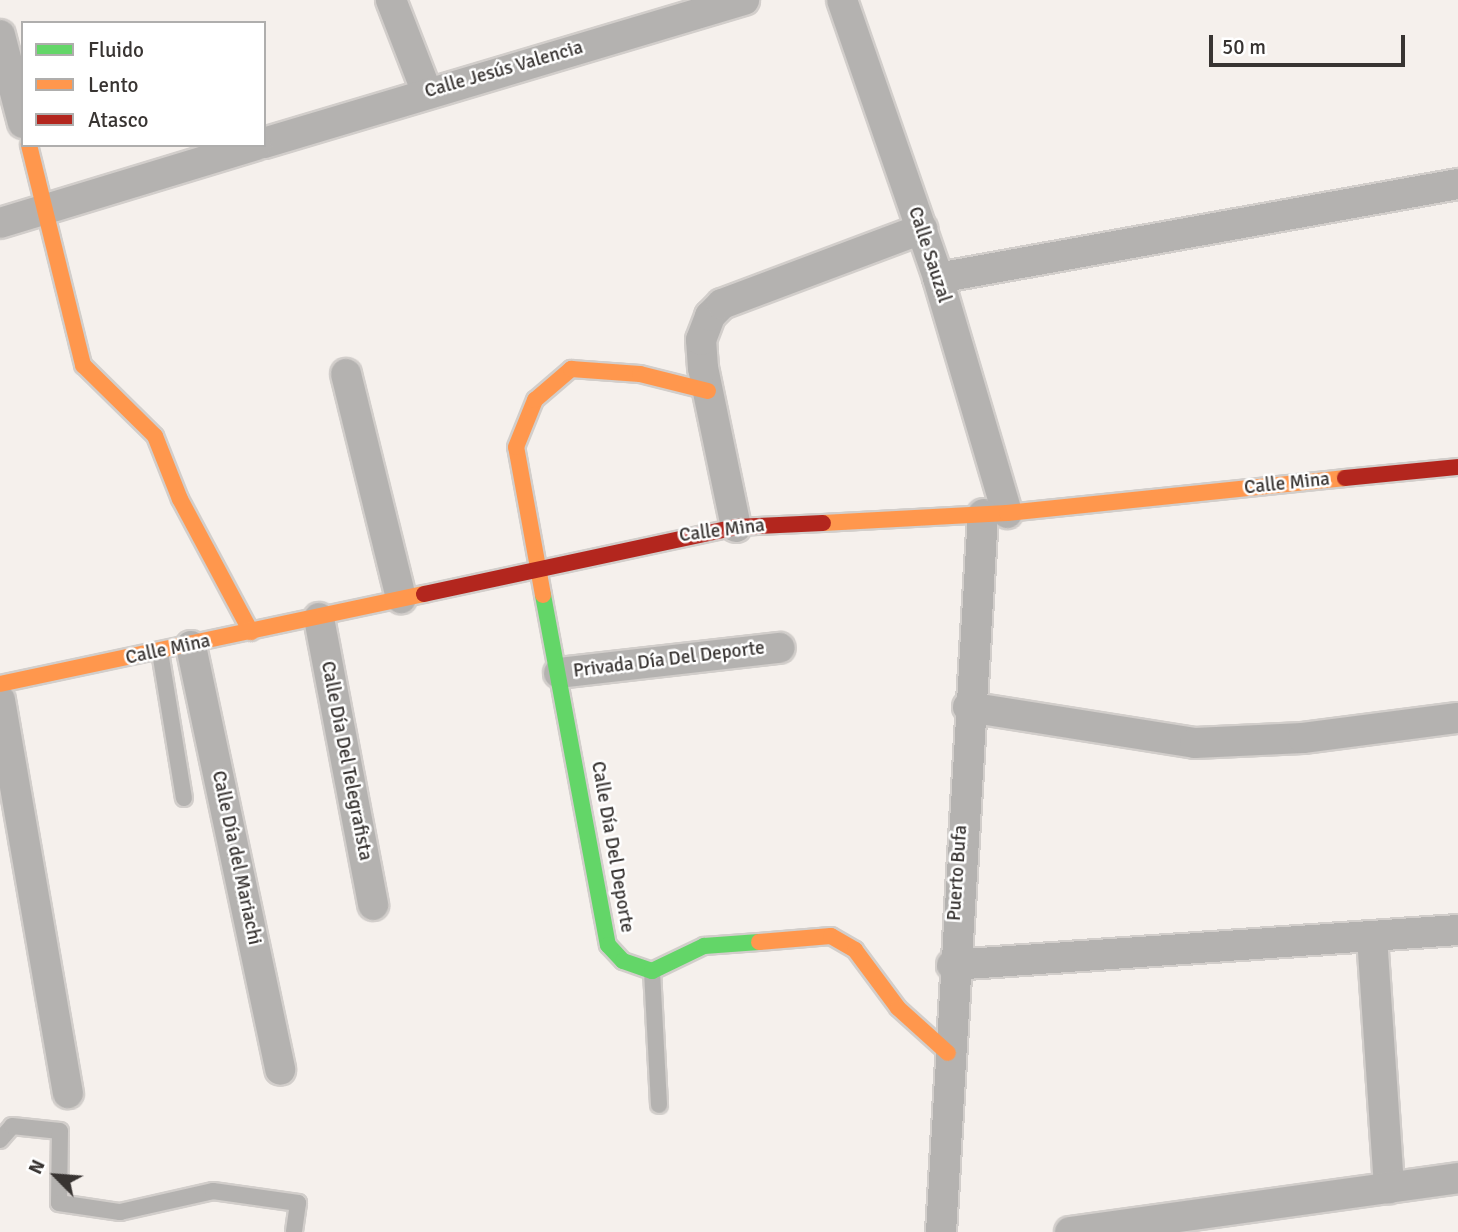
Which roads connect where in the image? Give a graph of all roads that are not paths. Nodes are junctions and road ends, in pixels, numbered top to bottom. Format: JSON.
{"nodes":[{"id":1,"x":391,"y":0,"type":"edge"},
{"id":2,"x":744,"y":0,"type":"edge"},
{"id":3,"x":842,"y":0,"type":"edge"},
{"id":4,"x":0,"y":35,"type":"edge"},
{"id":5,"x":427,"y":93,"type":"junction"},
{"id":6,"x":21,"y":115,"type":"edge"},
{"id":7,"x":266,"y":142,"type":"edge"},
{"id":8,"x":29,"y":147,"type":"edge"},
{"id":9,"x":250,"y":147,"type":"edge"},
{"id":10,"x":1458,"y":184,"type":"edge"},
{"id":11,"x":45,"y":210,"type":"junction"},
{"id":12,"x":0,"y":223,"type":"edge"},
{"id":13,"x":922,"y":229,"type":"junction"},
{"id":14,"x":938,"y":278,"type":"junction"},
{"id":15,"x":346,"y":374,"type":"dead end"},
{"id":16,"x":708,"y":391,"type":"junction"},
{"id":17,"x":1458,"y":467,"type":"edge"},
{"id":18,"x":995,"y":513,"type":"junction"},
{"id":19,"x":736,"y":527,"type":"junction"},
{"id":20,"x":541,"y":565,"type":"junction"},
{"id":21,"x":401,"y":598,"type":"junction"},
{"id":22,"x":319,"y":618,"type":"junction"},
{"id":23,"x":251,"y":632,"type":"junction"},
{"id":24,"x":191,"y":646,"type":"junction"},
{"id":25,"x":780,"y":648,"type":"dead end"},
{"id":26,"x":160,"y":652,"type":"junction"},
{"id":27,"x":559,"y":673,"type":"junction"},
{"id":28,"x":0,"y":684,"type":"edge"},
{"id":29,"x":0,"y":700,"type":"edge"},
{"id":30,"x":968,"y":707,"type":"junction"},
{"id":31,"x":1458,"y":718,"type":"edge"},
{"id":32,"x":184,"y":798,"type":"dead end"},
{"id":33,"x":373,"y":905,"type":"dead end"},
{"id":34,"x":1450,"y":931,"type":"edge"},
{"id":35,"x":1372,"y":937,"type":"junction"},
{"id":36,"x":952,"y":965,"type":"junction"},
{"id":37,"x":652,"y":971,"type":"junction"},
{"id":38,"x":948,"y":1053,"type":"junction"},
{"id":39,"x":280,"y":1070,"type":"dead end"},
{"id":40,"x":68,"y":1093,"type":"dead end"},
{"id":41,"x":659,"y":1105,"type":"dead end"},
{"id":42,"x":0,"y":1140,"type":"edge"},
{"id":43,"x":1458,"y":1178,"type":"edge"},
{"id":44,"x":1389,"y":1188,"type":"junction"},
{"id":45,"x":294,"y":1232,"type":"edge"},
{"id":46,"x":941,"y":1232,"type":"edge"},
{"id":47,"x":1070,"y":1232,"type":"edge"}],
"edges":[{"from":1,"to":5,"type":"street"},
{"from":2,"to":5,"type":"street","name":"Calle Jesús Valencia"},
{"from":3,"to":13,"type":"street","name":"Calle Sauzal"},
{"from":4,"to":6,"type":"street"},
{"from":5,"to":7,"type":"street","name":"Calle Jesús Valencia"},
{"from":8,"to":11,"type":"street"},
{"from":9,"to":11,"type":"street"},
{"from":10,"to":14,"type":"street"},
{"from":11,"to":12,"type":"street"},
{"from":11,"to":23,"type":"street"},
{"from":13,"to":14,"type":"street","name":"Calle Sauzal"},
{"from":13,"to":16,"type":"street"},
{"from":14,"to":18,"type":"street","name":"Calle Sauzal"},
{"from":15,"to":21,"type":"street"},
{"from":16,"to":19,"type":"street"},
{"from":16,"to":20,"type":"street","name":"Calle Día Del Deporte"},
{"from":17,"to":18,"type":"street","name":"Calle Mina"},
{"from":18,"to":19,"type":"street","name":"Calle Mina"},
{"from":18,"to":30,"type":"street","name":"Puerto Bufa"},
{"from":19,"to":20,"type":"street","name":"Calle Mina"},
{"from":20,"to":21,"type":"street","name":"Calle Mina"},
{"from":20,"to":27,"type":"street","name":"Calle Día Del Deporte"},
{"from":21,"to":22,"type":"street","name":"Calle Mina"},
{"from":22,"to":23,"type":"street","name":"Calle Mina"},
{"from":22,"to":33,"type":"street","name":"Calle Día Del Telegrafista"},
{"from":23,"to":24,"type":"street","name":"Calle Mina"},
{"from":24,"to":26,"type":"street","name":"Calle Mina"},
{"from":24,"to":39,"type":"street","name":"Calle Día del Mariachi"},
{"from":25,"to":27,"type":"street","name":"Privada Día Del Deporte"},
{"from":26,"to":28,"type":"street","name":"Calle Mina"},
{"from":26,"to":32,"type":"lane"},
{"from":27,"to":37,"type":"street","name":"Calle Día Del Deporte"},
{"from":29,"to":40,"type":"street"},
{"from":30,"to":31,"type":"street"},
{"from":30,"to":36,"type":"street","name":"Puerto Bufa"},
{"from":34,"to":35,"type":"street"},
{"from":35,"to":36,"type":"street"},
{"from":35,"to":44,"type":"street"},
{"from":36,"to":38,"type":"street","name":"Puerto Bufa"},
{"from":37,"to":38,"type":"street"},
{"from":37,"to":41,"type":"lane"},
{"from":38,"to":46,"type":"street","name":"Puerto Bufa"},
{"from":42,"to":45,"type":"lane"},
{"from":43,"to":44,"type":"street"},
{"from":44,"to":47,"type":"street"}]}
